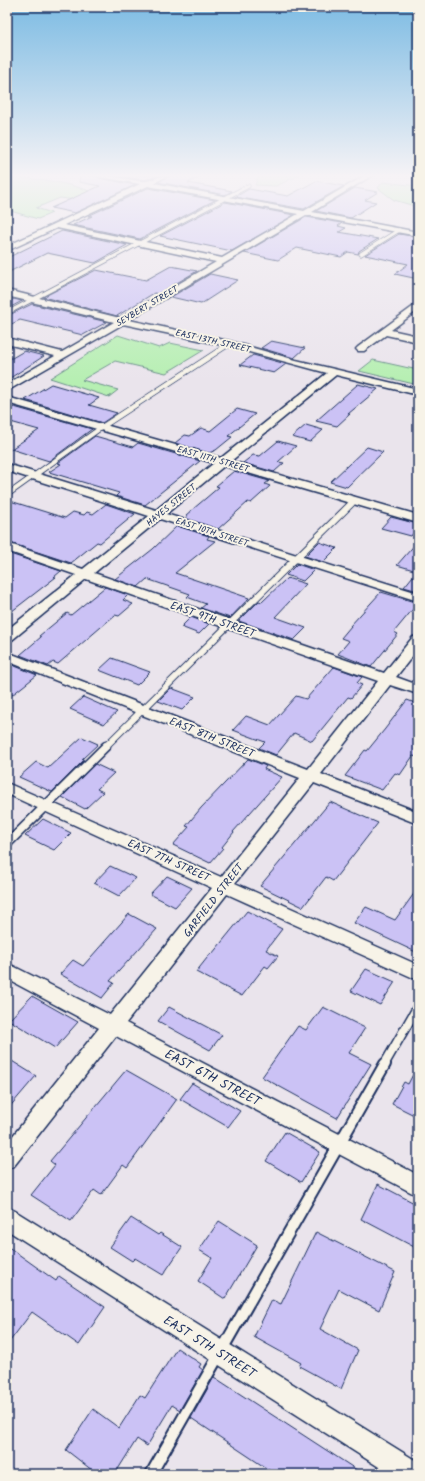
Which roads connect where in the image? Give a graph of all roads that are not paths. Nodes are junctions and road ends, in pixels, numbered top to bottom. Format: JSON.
{"nodes":[{"id":1,"x":18,"y":244,"type":"edge"},
{"id":2,"x":139,"y":244,"type":"joint"},
{"id":3,"x":252,"y":244,"type":"edge"},
{"id":4,"x":377,"y":244,"type":"edge"},
{"id":5,"x":7,"y":249,"type":"edge"},
{"id":6,"x":361,"y":254,"type":"dead end"},
{"id":7,"x":223,"y":261,"type":"junction"},
{"id":8,"x":7,"y":293,"type":"edge"},
{"id":9,"x":33,"y":299,"type":"junction"},
{"id":10,"x":418,"y":306,"type":"edge"},
{"id":11,"x":7,"y":313,"type":"edge"},
{"id":12,"x":122,"y":321,"type":"junction"},
{"id":13,"x":386,"y":332,"type":"junction"},
{"id":14,"x":418,"y":339,"type":"edge"},
{"id":15,"x":7,"y":341,"type":"edge"},
{"id":16,"x":230,"y":344,"type":"junction"},
{"id":17,"x":361,"y":349,"type":"dead end"},
{"id":18,"x":63,"y":356,"type":"junction"},
{"id":19,"x":334,"y":372,"type":"junction"},
{"id":20,"x":7,"y":388,"type":"edge"},
{"id":21,"x":418,"y":392,"type":"edge"},
{"id":22,"x":7,"y":400,"type":"edge"},
{"id":23,"x":102,"y":427,"type":"junction"},
{"id":24,"x":223,"y":462,"type":"junction"},
{"id":25,"x":7,"y":467,"type":"edge"},
{"id":26,"x":33,"y":476,"type":"junction"},
{"id":27,"x":7,"y":495,"type":"edge"},
{"id":28,"x":355,"y":500,"type":"junction"},
{"id":29,"x":158,"y":515,"type":"junction"},
{"id":30,"x":418,"y":518,"type":"edge"},
{"id":31,"x":7,"y":547,"type":"edge"},
{"id":32,"x":296,"y":558,"type":"junction"},
{"id":33,"x":85,"y":574,"type":"junction"},
{"id":34,"x":418,"y":597,"type":"edge"},
{"id":35,"x":229,"y":624,"type":"junction"},
{"id":36,"x":7,"y":637,"type":"edge"},
{"id":37,"x":418,"y":640,"type":"edge"},
{"id":38,"x":7,"y":656,"type":"edge"},
{"id":39,"x":387,"y":680,"type":"junction"},
{"id":40,"x":418,"y":690,"type":"edge"},
{"id":41,"x":143,"y":709,"type":"junction"},
{"id":42,"x":311,"y":776,"type":"junction"},
{"id":43,"x":7,"y":788,"type":"edge"},
{"id":44,"x":46,"y":805,"type":"junction"},
{"id":45,"x":418,"y":818,"type":"edge"},
{"id":46,"x":7,"y":844,"type":"edge"},
{"id":47,"x":224,"y":885,"type":"junction"},
{"id":48,"x":7,"y":970,"type":"edge"},
{"id":49,"x":418,"y":973,"type":"edge"},
{"id":50,"x":418,"y":1006,"type":"edge"},
{"id":51,"x":113,"y":1025,"type":"junction"},
{"id":52,"x":339,"y":1144,"type":"junction"},
{"id":53,"x":7,"y":1159,"type":"edge"},
{"id":54,"x":418,"y":1186,"type":"edge"},
{"id":55,"x":7,"y":1218,"type":"edge"},
{"id":56,"x":220,"y":1353,"type":"junction"},
{"id":57,"x":152,"y":1474,"type":"edge"},
{"id":58,"x":413,"y":1474,"type":"edge"}],
"edges":[{"from":1,"to":5,"type":"street"},
{"from":2,"to":7,"type":"street"},
{"from":2,"to":9,"type":"lane"},
{"from":3,"to":7,"type":"street","name":"SEYBERT STREET"},
{"from":4,"to":6,"type":"lane"},
{"from":7,"to":12,"type":"street","name":"SEYBERT STREET"},
{"from":8,"to":9,"type":"street","name":"EAST 13TH STREET"},
{"from":9,"to":11,"type":"lane"},
{"from":9,"to":12,"type":"street","name":"EAST 13TH STREET"},
{"from":10,"to":13,"type":"street"},
{"from":12,"to":16,"type":"street","name":"EAST 13TH STREET"},
{"from":12,"to":18,"type":"street","name":"SEYBERT STREET"},
{"from":13,"to":14,"type":"street"},
{"from":13,"to":17,"type":"street"},
{"from":15,"to":18,"type":"street"},
{"from":16,"to":19,"type":"street","name":"EAST 13TH STREET"},
{"from":16,"to":23,"type":"lane"},
{"from":18,"to":20,"type":"street","name":"SEYBERT STREET"},
{"from":19,"to":21,"type":"street","name":"EAST 13TH STREET"},
{"from":19,"to":24,"type":"street","name":"HAYES STREET"},
{"from":22,"to":23,"type":"street","name":"EAST 11TH STREET"},
{"from":23,"to":24,"type":"street","name":"EAST 11TH STREET"},
{"from":23,"to":26,"type":"lane"},
{"from":24,"to":28,"type":"street","name":"EAST 11TH STREET"},
{"from":24,"to":29,"type":"street","name":"HAYES STREET"},
{"from":25,"to":26,"type":"street","name":"EAST 10TH STREET"},
{"from":26,"to":27,"type":"lane"},
{"from":26,"to":29,"type":"street","name":"EAST 10TH STREET"},
{"from":28,"to":30,"type":"street","name":"EAST 11TH STREET"},
{"from":28,"to":32,"type":"lane"},
{"from":29,"to":32,"type":"street","name":"EAST 10TH STREET"},
{"from":29,"to":33,"type":"street","name":"HAYES STREET"},
{"from":31,"to":33,"type":"street","name":"EAST 9TH STREET"},
{"from":32,"to":34,"type":"street","name":"EAST 10TH STREET"},
{"from":32,"to":35,"type":"lane"},
{"from":33,"to":35,"type":"street","name":"EAST 9TH STREET"},
{"from":33,"to":36,"type":"street","name":"HAYES STREET"},
{"from":35,"to":39,"type":"street","name":"EAST 9TH STREET"},
{"from":35,"to":41,"type":"lane"},
{"from":37,"to":39,"type":"street","name":"GARFIELD STREET"},
{"from":38,"to":41,"type":"street","name":"EAST 8TH STREET"},
{"from":39,"to":40,"type":"street","name":"EAST 9TH STREET"},
{"from":39,"to":42,"type":"street","name":"GARFIELD STREET"},
{"from":41,"to":42,"type":"street","name":"EAST 8TH STREET"},
{"from":41,"to":44,"type":"lane"},
{"from":42,"to":45,"type":"street","name":"EAST 8TH STREET"},
{"from":42,"to":47,"type":"street","name":"GARFIELD STREET"},
{"from":43,"to":44,"type":"street","name":"EAST 7TH STREET"},
{"from":44,"to":46,"type":"lane"},
{"from":44,"to":47,"type":"street","name":"EAST 7TH STREET"},
{"from":47,"to":49,"type":"street","name":"EAST 7TH STREET"},
{"from":47,"to":51,"type":"street","name":"GARFIELD STREET"},
{"from":48,"to":51,"type":"street","name":"EAST 6TH STREET"},
{"from":50,"to":52,"type":"lane"},
{"from":51,"to":52,"type":"street","name":"EAST 6TH STREET"},
{"from":51,"to":53,"type":"street","name":"GARFIELD STREET"},
{"from":52,"to":54,"type":"street","name":"EAST 6TH STREET"},
{"from":52,"to":56,"type":"lane"},
{"from":55,"to":56,"type":"street","name":"EAST 5TH STREET"},
{"from":56,"to":57,"type":"lane"},
{"from":56,"to":58,"type":"street","name":"EAST 5TH STREET"}]}
